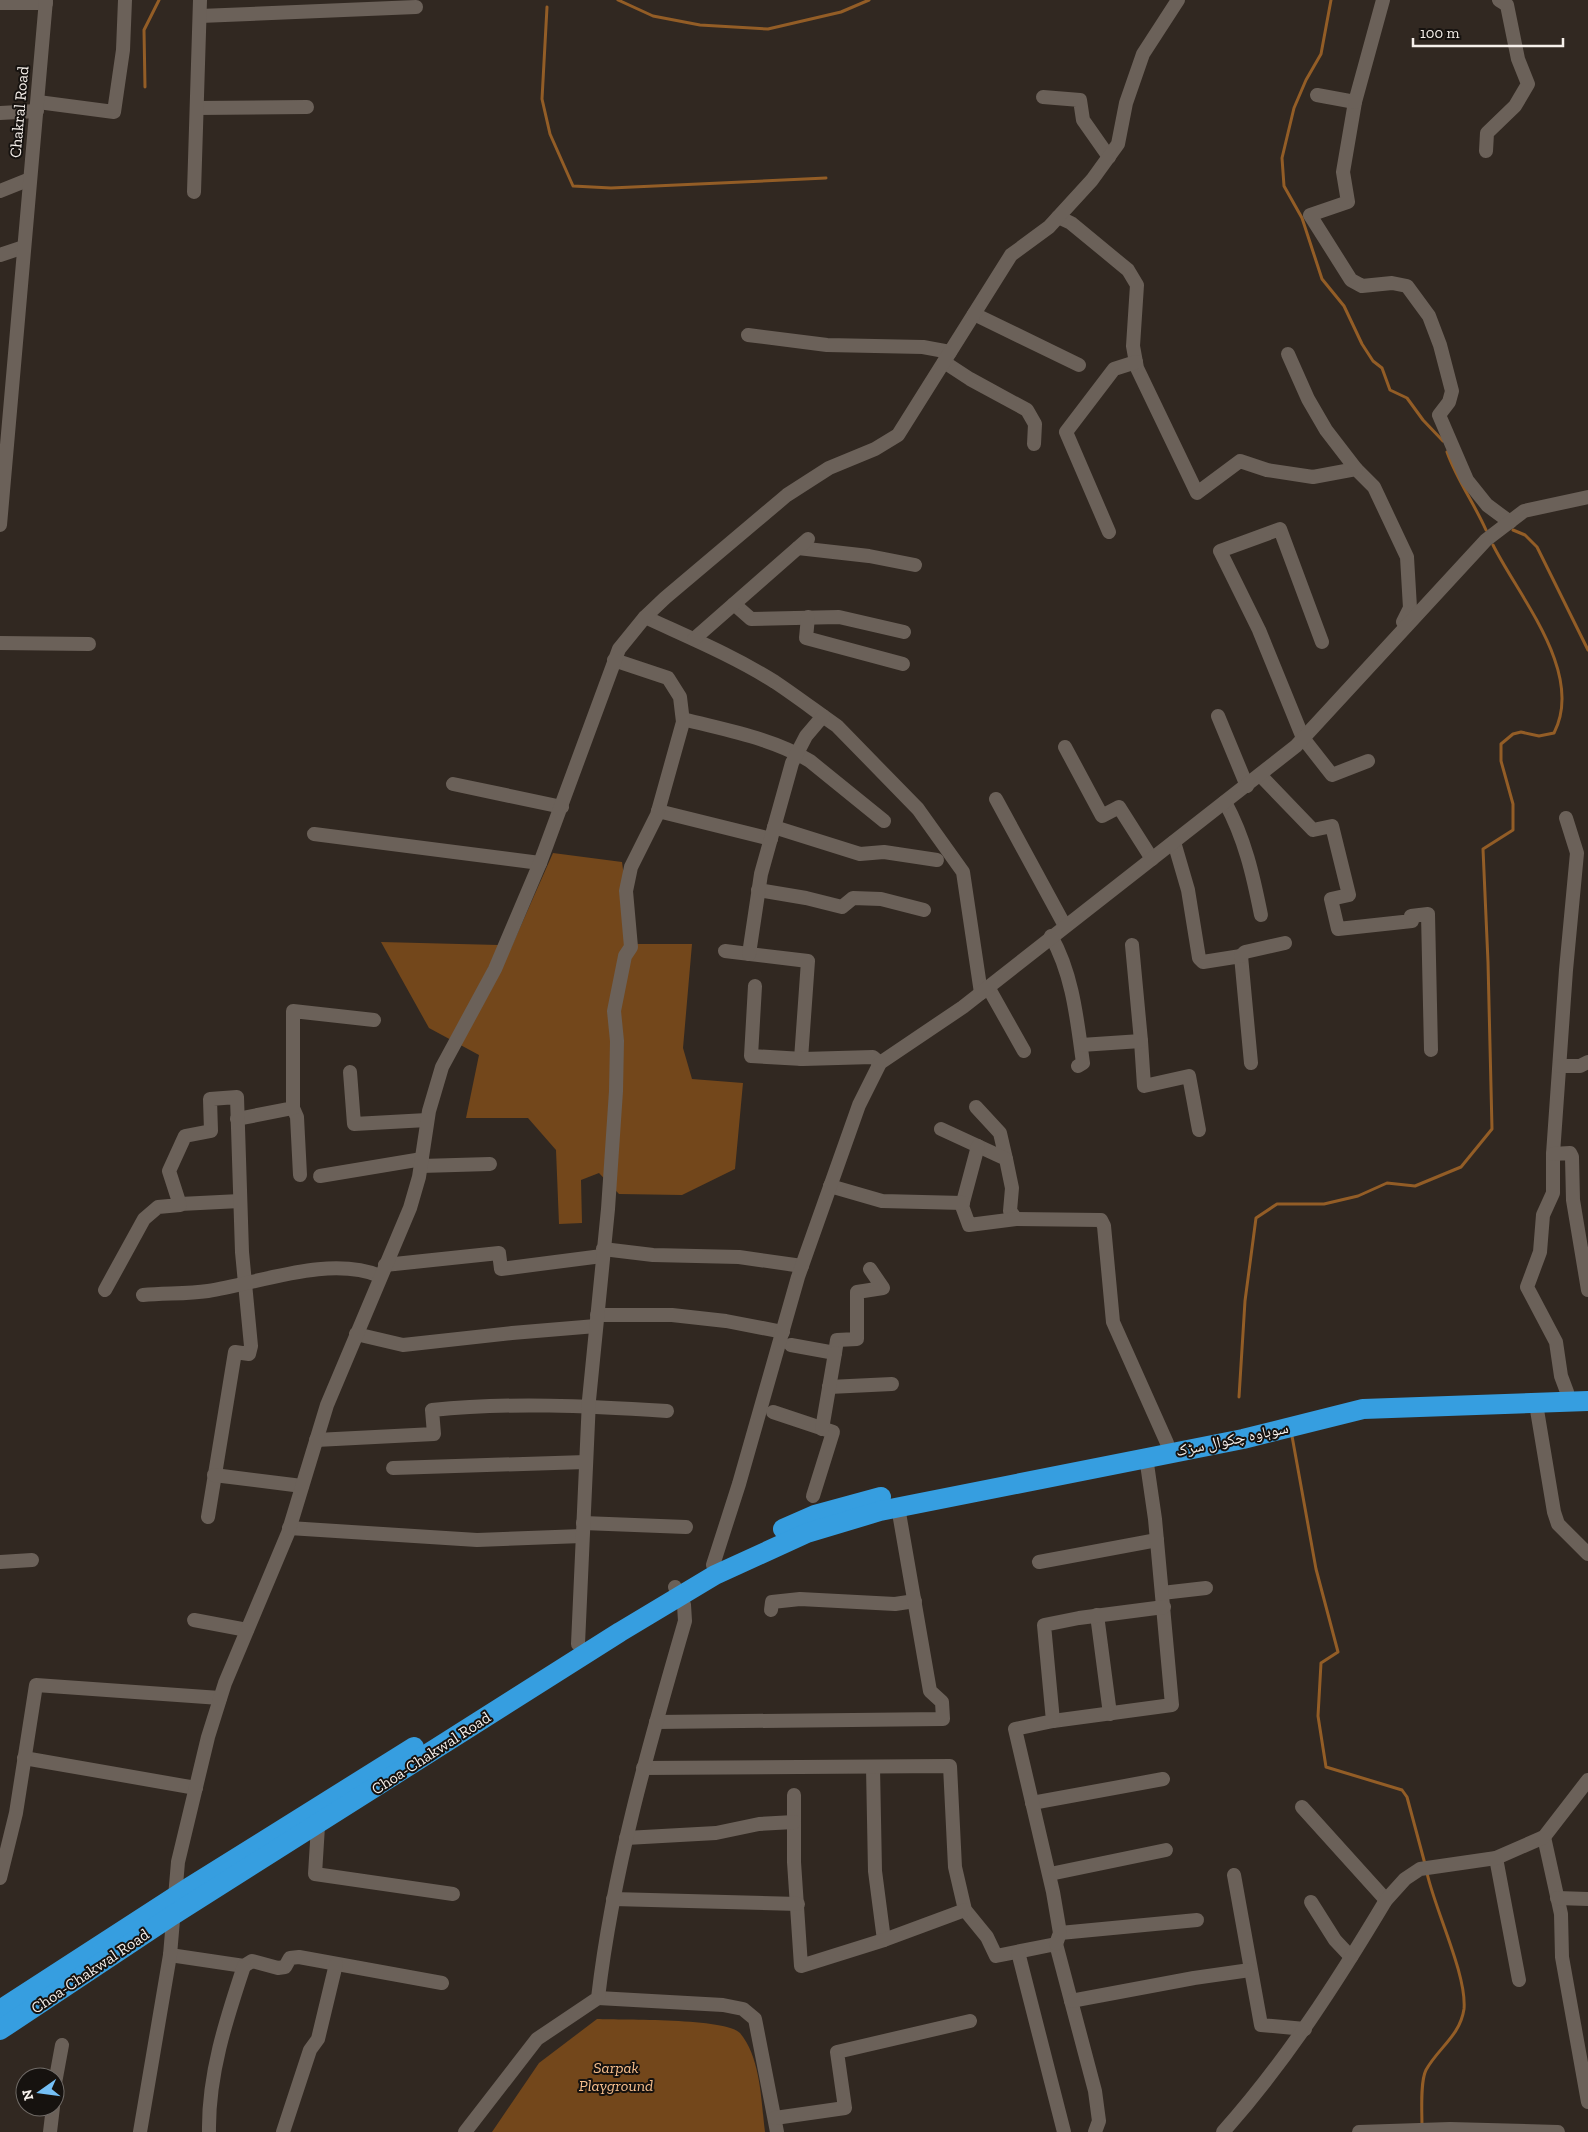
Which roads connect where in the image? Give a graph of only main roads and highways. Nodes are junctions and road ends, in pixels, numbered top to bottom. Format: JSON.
{"nodes":[{"id":1,"x":1588,"y":1391,"type":"edge"},
{"id":2,"x":1588,"y":1401,"type":"edge"},
{"id":3,"x":889,"y":1509,"type":"joint"},
{"id":4,"x":677,"y":1592,"type":"junction"},
{"id":5,"x":174,"y":1906,"type":"junction"},
{"id":6,"x":0,"y":2010,"type":"edge"},
{"id":7,"x":0,"y":2030,"type":"edge"}],
"edges":[{"from":1,"to":4,"type":"highway"},
{"from":2,"to":3,"type":"highway","name":"سوہاوہ چکوال سڑک"},
{"from":3,"to":4,"type":"highway","name":"Choa-Chakwal Road"},
{"from":4,"to":5,"type":"highway","name":"Choa-Chakwal Road"},
{"from":4,"to":5,"type":"highway"},
{"from":5,"to":6,"type":"highway"},
{"from":5,"to":7,"type":"highway","name":"Choa-Chakwal Road"}]}
